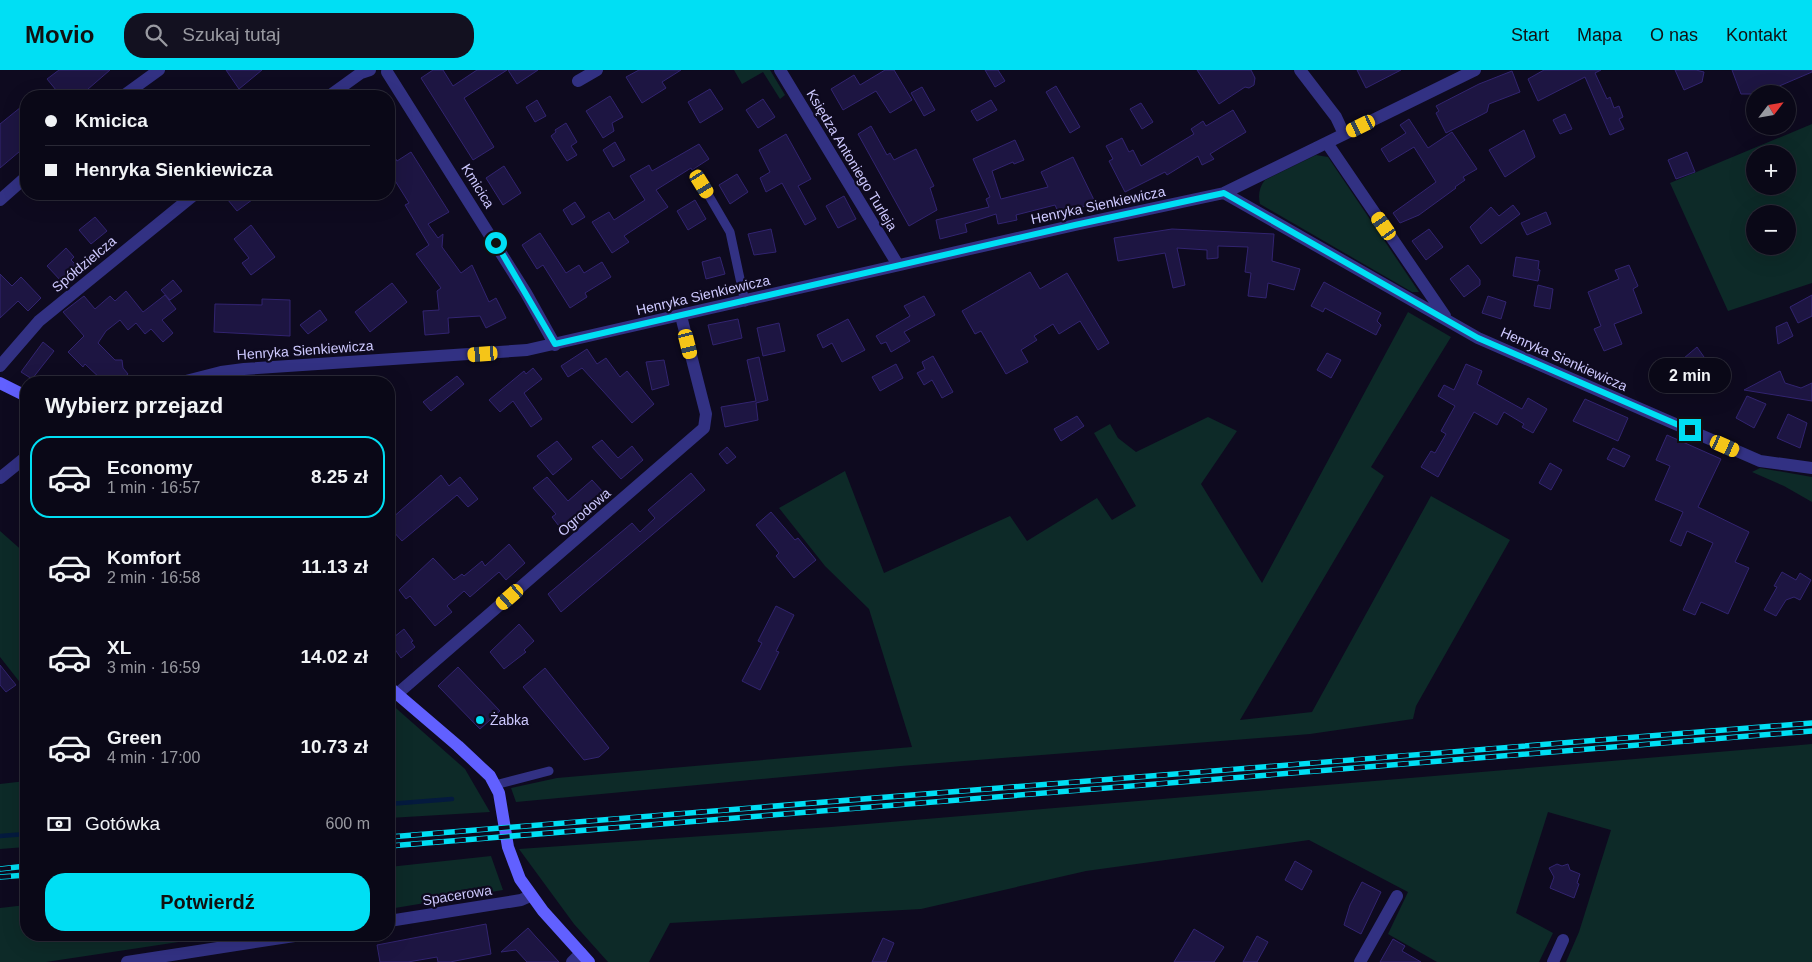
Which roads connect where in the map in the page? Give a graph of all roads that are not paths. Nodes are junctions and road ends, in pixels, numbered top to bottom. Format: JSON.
{"nodes":[{"id":1,"x":159,"y":70,"type":"edge"},
{"id":2,"x":370,"y":70,"type":"edge"},
{"id":3,"x":597,"y":70,"type":"edge"},
{"id":4,"x":780,"y":70,"type":"edge"},
{"id":5,"x":1300,"y":70,"type":"edge"},
{"id":6,"x":1475,"y":70,"type":"edge"},
{"id":7,"x":385,"y":71,"type":"edge"},
{"id":8,"x":578,"y":81,"type":"dead end"},
{"id":9,"x":131,"y":90,"type":"edge"},
{"id":10,"x":337,"y":90,"type":"edge"},
{"id":11,"x":1344,"y":134,"type":"junction"},
{"id":12,"x":1327,"y":143,"type":"junction"},
{"id":13,"x":20,"y":182,"type":"edge"},
{"id":14,"x":702,"y":184,"type":"dead end"},
{"id":15,"x":1224,"y":193,"type":"junction"},
{"id":16,"x":0,"y":200,"type":"edge"},
{"id":17,"x":188,"y":200,"type":"edge"},
{"id":18,"x":898,"y":265,"type":"junction"},
{"id":19,"x":745,"y":302,"type":"junction"},
{"id":20,"x":681,"y":316,"type":"junction"},
{"id":21,"x":1447,"y":320,"type":"junction"},
{"id":22,"x":555,"y":344,"type":"junction"},
{"id":23,"x":0,"y":366,"type":"edge"},
{"id":24,"x":205,"y":376,"type":"edge"},
{"id":25,"x":0,"y":383,"type":"edge"},
{"id":26,"x":20,"y":393,"type":"edge"},
{"id":27,"x":20,"y":462,"type":"edge"},
{"id":28,"x":1812,"y":468,"type":"edge"},
{"id":29,"x":0,"y":478,"type":"edge"},
{"id":30,"x":395,"y":689,"type":"edge"},
{"id":31,"x":395,"y":693,"type":"edge"},
{"id":32,"x":549,"y":771,"type":"dead end"},
{"id":33,"x":495,"y":785,"type":"junction"},
{"id":34,"x":530,"y":896,"type":"junction"},
{"id":35,"x":1397,"y":896,"type":"dead end"},
{"id":36,"x":395,"y":920,"type":"edge"},
{"id":37,"x":1563,"y":940,"type":"dead end"},
{"id":38,"x":262,"y":941,"type":"edge"},
{"id":39,"x":580,"y":959,"type":"edge"},
{"id":40,"x":127,"y":962,"type":"edge"},
{"id":41,"x":1360,"y":962,"type":"edge"},
{"id":42,"x":1553,"y":962,"type":"edge"}],
"edges":[{"from":1,"to":9,"type":"street"},
{"from":2,"to":10,"type":"street"},
{"from":3,"to":8,"type":"street"},
{"from":4,"to":18,"type":"street","name":"Księdza Antoniego Turleja"},
{"from":5,"to":11,"type":"street"},
{"from":6,"to":11,"type":"street"},
{"from":7,"to":22,"type":"street","name":"Kmicica"},
{"from":11,"to":12,"type":"street"},
{"from":12,"to":15,"type":"street","name":"Henryka Sienkiewicza"},
{"from":12,"to":21,"type":"street","name":"Henryka Sienkiewicza"},
{"from":13,"to":16,"type":"street"},
{"from":14,"to":19,"type":"lane"},
{"from":15,"to":18,"type":"street","name":"Henryka Sienkiewicza"},
{"from":15,"to":21,"type":"street","name":"Henryka Sienkiewicza"},
{"from":17,"to":23,"type":"street","name":"Spółdzielcza"},
{"from":18,"to":19,"type":"street","name":"Henryka Sienkiewicza"},
{"from":19,"to":20,"type":"street","name":"Henryka Sienkiewicza"},
{"from":20,"to":22,"type":"street","name":"Henryka Sienkiewicza"},
{"from":20,"to":30,"type":"street","name":"Ogrodowa"},
{"from":21,"to":28,"type":"street","name":"Henryka Sienkiewicza"},
{"from":22,"to":24,"type":"street","name":"Henryka Sienkiewicza"},
{"from":25,"to":26,"type":"street"},
{"from":27,"to":29,"type":"street"},
{"from":31,"to":33,"type":"street"},
{"from":32,"to":33,"type":"lane"},
{"from":33,"to":34,"type":"street"},
{"from":34,"to":36,"type":"street","name":"Spacerowa"},
{"from":34,"to":39,"type":"street"},
{"from":35,"to":41,"type":"street"},
{"from":37,"to":42,"type":"street"},
{"from":38,"to":40,"type":"street"}]}
